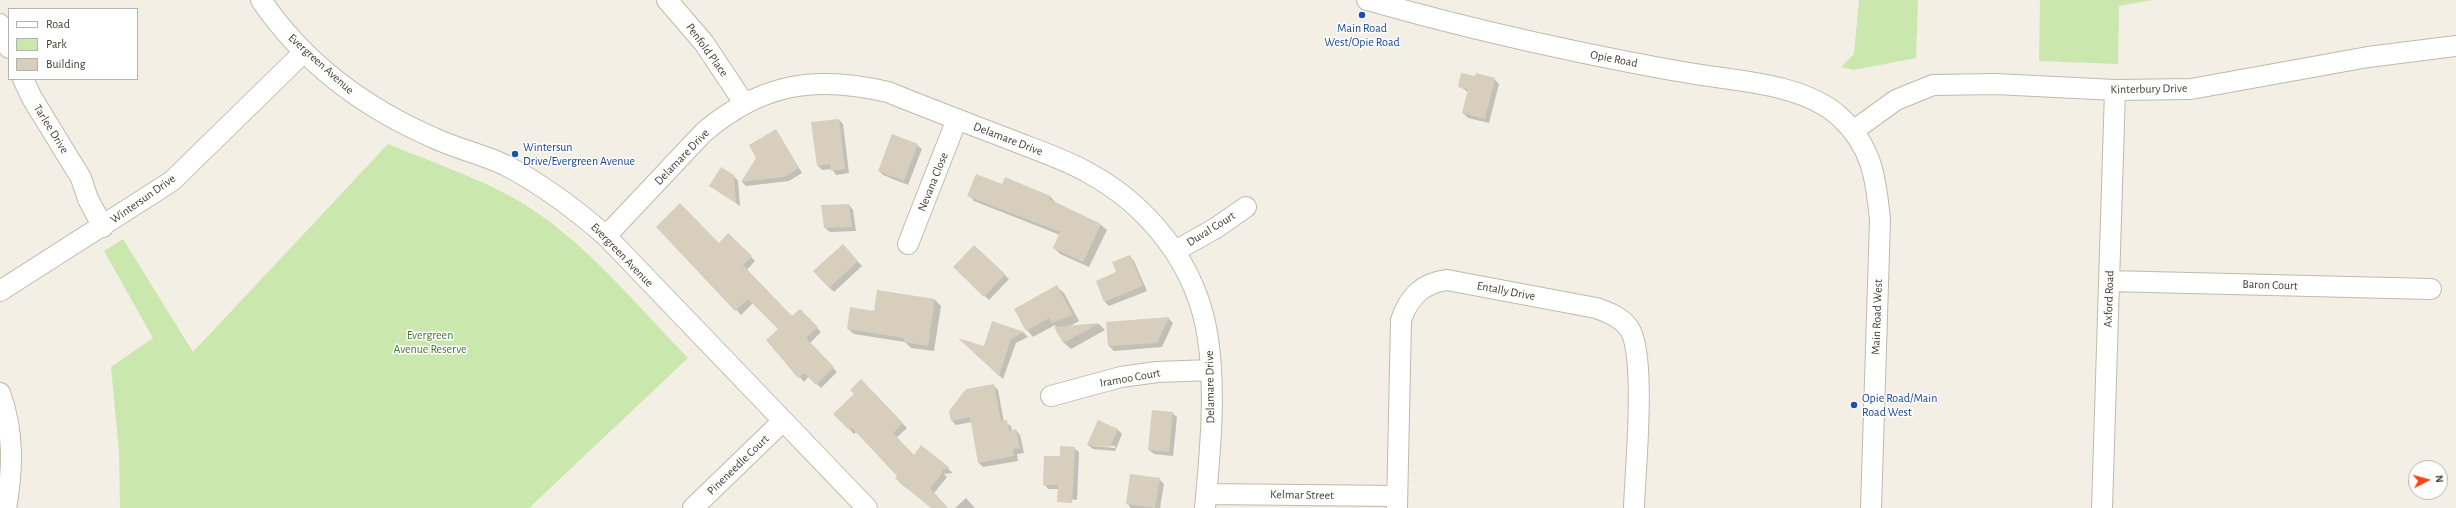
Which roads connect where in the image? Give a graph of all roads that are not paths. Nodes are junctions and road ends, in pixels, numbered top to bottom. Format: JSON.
{"nodes":[{"id":1,"x":261,"y":0,"type":"edge"},
{"id":2,"x":667,"y":0,"type":"edge"},
{"id":3,"x":1367,"y":0,"type":"edge"},
{"id":4,"x":0,"y":24,"type":"edge"},
{"id":5,"x":8,"y":45,"type":"edge"},
{"id":6,"x":2456,"y":46,"type":"edge"},
{"id":7,"x":304,"y":52,"type":"junction"},
{"id":8,"x":23,"y":80,"type":"edge"},
{"id":9,"x":2115,"y":90,"type":"junction"},
{"id":10,"x":744,"y":103,"type":"junction"},
{"id":11,"x":957,"y":119,"type":"junction"},
{"id":12,"x":1853,"y":131,"type":"junction"},
{"id":13,"x":1246,"y":207,"type":"dead end"},
{"id":14,"x":108,"y":224,"type":"junction"},
{"id":15,"x":606,"y":236,"type":"junction"},
{"id":16,"x":908,"y":244,"type":"dead end"},
{"id":17,"x":1175,"y":251,"type":"junction"},
{"id":18,"x":2109,"y":281,"type":"junction"},
{"id":19,"x":2432,"y":289,"type":"dead end"},
{"id":20,"x":0,"y":291,"type":"edge"},
{"id":21,"x":1211,"y":370,"type":"junction"},
{"id":22,"x":0,"y":393,"type":"edge"},
{"id":23,"x":1051,"y":396,"type":"dead end"},
{"id":24,"x":783,"y":421,"type":"junction"},
{"id":25,"x":1206,"y":501,"type":"edge"},
{"id":26,"x":1397,"y":502,"type":"edge"},
{"id":27,"x":6,"y":508,"type":"edge"},
{"id":28,"x":693,"y":508,"type":"edge"},
{"id":29,"x":867,"y":508,"type":"edge"},
{"id":30,"x":1634,"y":508,"type":"edge"},
{"id":31,"x":1871,"y":508,"type":"edge"},
{"id":32,"x":2102,"y":508,"type":"edge"}],
"edges":[{"from":1,"to":7,"type":"street","name":"Evergreen Avenue"},
{"from":2,"to":10,"type":"street","name":"Penfold Place"},
{"from":3,"to":12,"type":"street","name":"Opie Road"},
{"from":4,"to":5,"type":"street"},
{"from":6,"to":9,"type":"street","name":"Kinterbury Drive"},
{"from":7,"to":14,"type":"street","name":"Wintersun Drive"},
{"from":7,"to":15,"type":"street","name":"Evergreen Avenue"},
{"from":8,"to":14,"type":"street","name":"Tarlee Drive"},
{"from":9,"to":12,"type":"street","name":"Kinterbury Drive"},
{"from":9,"to":18,"type":"street","name":"Axford Road"},
{"from":10,"to":11,"type":"street","name":"Delamare Drive"},
{"from":10,"to":15,"type":"street","name":"Delamare Drive"},
{"from":11,"to":16,"type":"street","name":"Nevana Close"},
{"from":11,"to":17,"type":"street","name":"Delamare Drive"},
{"from":12,"to":31,"type":"street","name":"Main Road West"},
{"from":13,"to":17,"type":"street","name":"Duval Court"},
{"from":14,"to":20,"type":"street","name":"Wintersun Drive"},
{"from":15,"to":24,"type":"street","name":"Evergreen Avenue"},
{"from":17,"to":21,"type":"street","name":"Delamare Drive"},
{"from":18,"to":19,"type":"street","name":"Baron Court"},
{"from":18,"to":32,"type":"street","name":"Axford Road"},
{"from":21,"to":23,"type":"street","name":"Iramoo Court"},
{"from":21,"to":25,"type":"street","name":"Delamare Drive"},
{"from":22,"to":27,"type":"street"},
{"from":24,"to":28,"type":"street","name":"Pineneedle Court"},
{"from":24,"to":29,"type":"street","name":"Evergreen Avenue"},
{"from":25,"to":26,"type":"street","name":"Kelmar Street"},
{"from":26,"to":30,"type":"street","name":"Entally Drive"}]}
